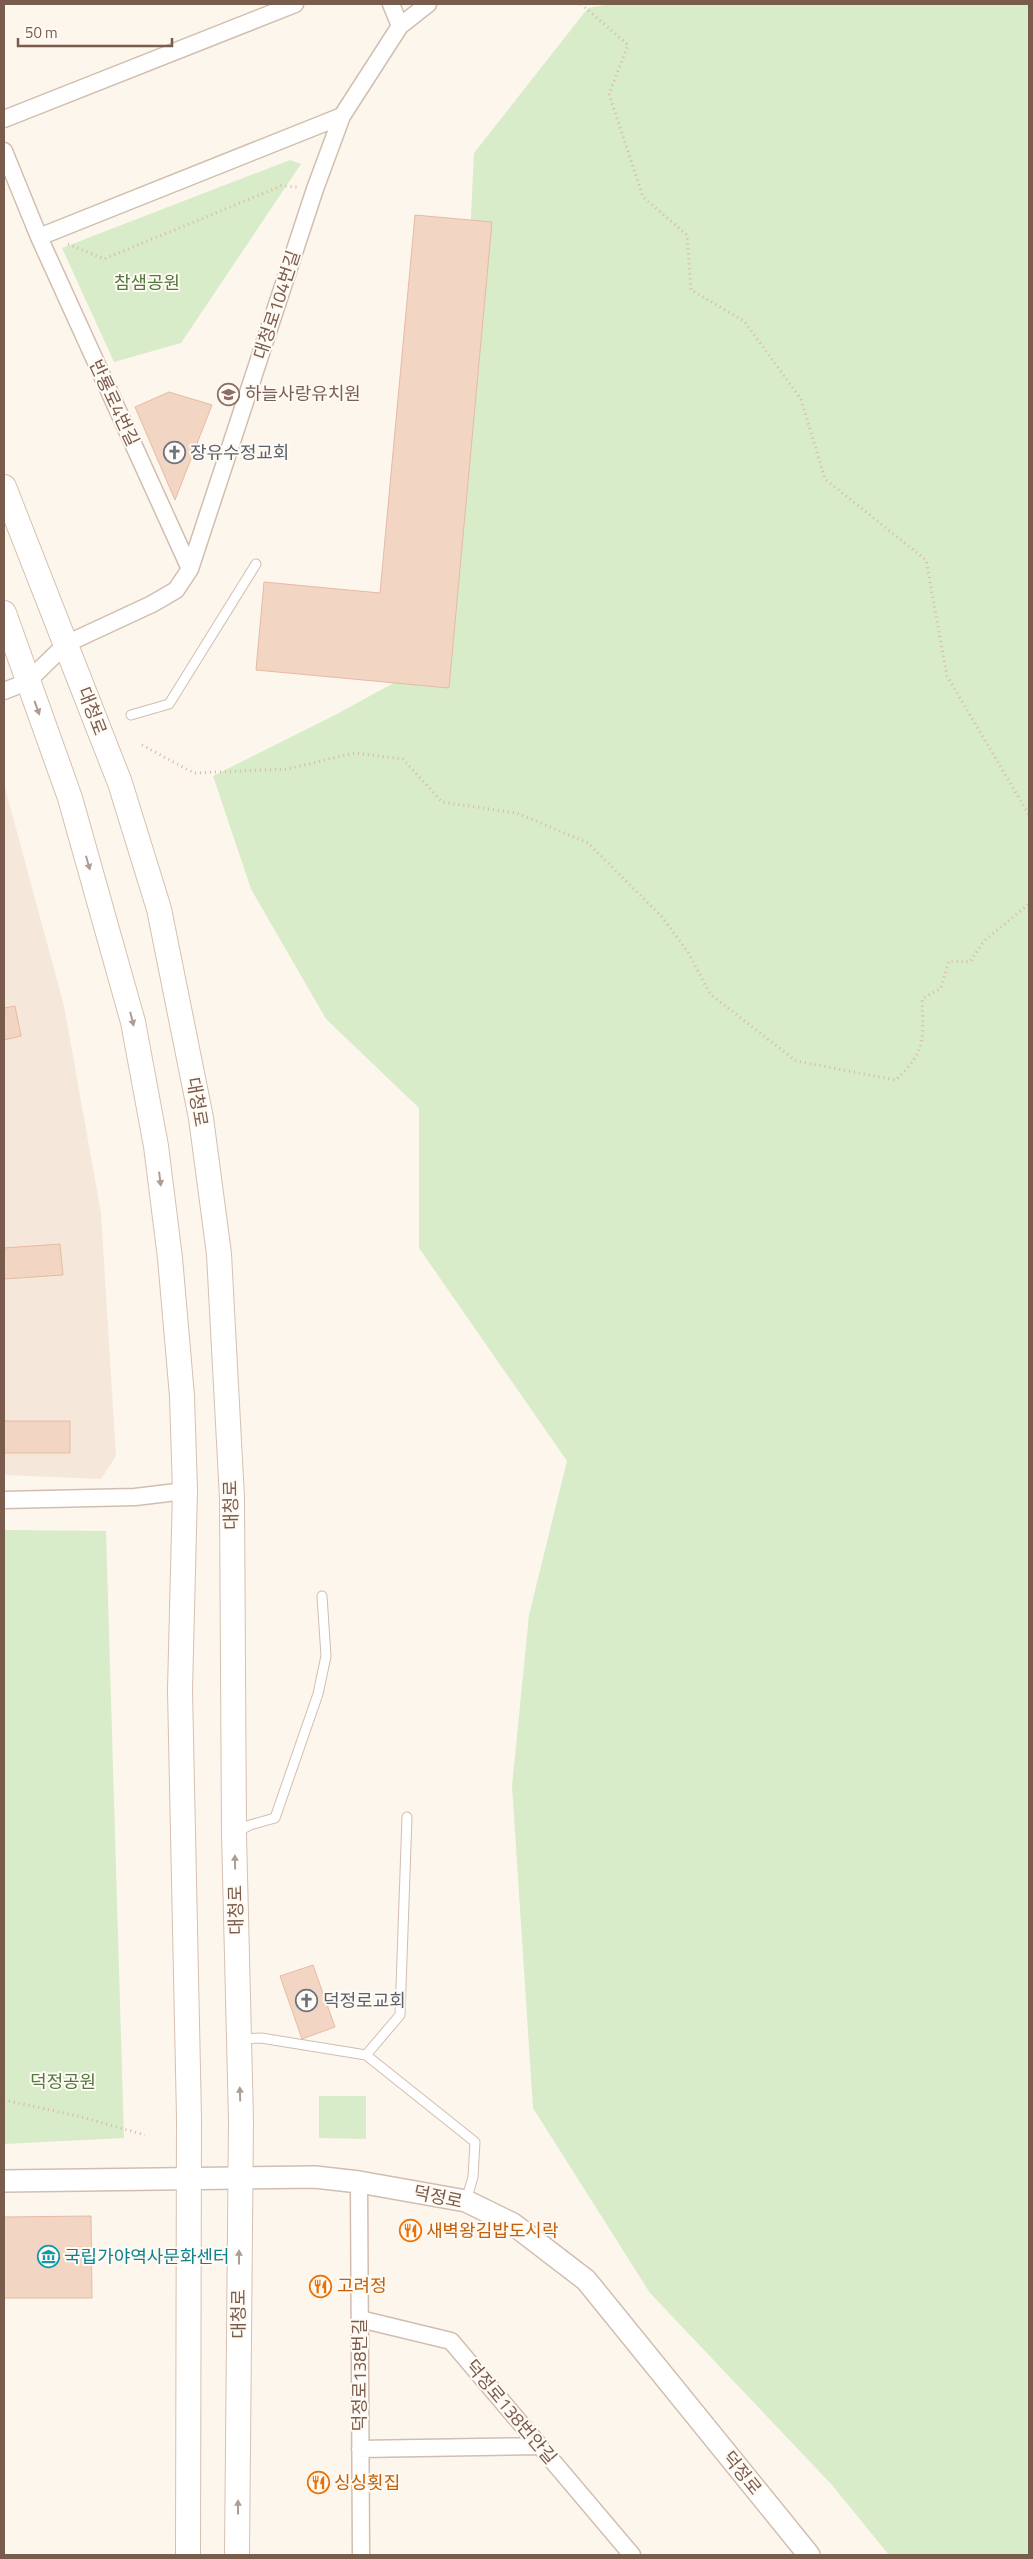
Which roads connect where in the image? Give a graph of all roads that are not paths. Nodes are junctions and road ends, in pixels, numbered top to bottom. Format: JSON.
{"nodes":[{"id":1,"x":295,"y":4,"type":"edge"},
{"id":2,"x":391,"y":4,"type":"edge"},
{"id":3,"x":428,"y":4,"type":"edge"},
{"id":4,"x":400,"y":26,"type":"junction"},
{"id":5,"x":342,"y":116,"type":"junction"},
{"id":6,"x":4,"y":118,"type":"edge"},
{"id":7,"x":4,"y":151,"type":"edge"},
{"id":8,"x":41,"y":236,"type":"junction"},
{"id":9,"x":4,"y":487,"type":"edge"},
{"id":10,"x":256,"y":564,"type":"dead end"},
{"id":11,"x":190,"y":569,"type":"junction"},
{"id":12,"x":4,"y":613,"type":"edge"},
{"id":13,"x":66,"y":644,"type":"junction"},
{"id":14,"x":27,"y":682,"type":"junction"},
{"id":15,"x":4,"y":691,"type":"edge"},
{"id":16,"x":132,"y":715,"type":"dead end"},
{"id":17,"x":185,"y":1491,"type":"junction"},
{"id":18,"x":4,"y":1500,"type":"edge"},
{"id":19,"x":322,"y":1596,"type":"dead end"},
{"id":20,"x":407,"y":1816,"type":"dead end"},
{"id":21,"x":234,"y":1834,"type":"junction"},
{"id":22,"x":238,"y":2039,"type":"junction"},
{"id":23,"x":366,"y":2055,"type":"junction"},
{"id":24,"x":188,"y":2179,"type":"junction"},
{"id":25,"x":240,"y":2179,"type":"junction"},
{"id":26,"x":4,"y":2181,"type":"edge"},
{"id":27,"x":359,"y":2182,"type":"junction"},
{"id":28,"x":466,"y":2201,"type":"junction"},
{"id":29,"x":360,"y":2319,"type":"junction"},
{"id":30,"x":539,"y":2446,"type":"junction"},
{"id":31,"x":360,"y":2449,"type":"junction"},
{"id":32,"x":188,"y":2555,"type":"edge"},
{"id":33,"x":237,"y":2555,"type":"edge"},
{"id":34,"x":361,"y":2555,"type":"edge"},
{"id":35,"x":632,"y":2555,"type":"edge"},
{"id":36,"x":809,"y":2555,"type":"edge"}],
"edges":[{"from":1,"to":6,"type":"street"},
{"from":2,"to":4,"type":"street"},
{"from":3,"to":4,"type":"street","name":"대청로104번길"},
{"from":4,"to":5,"type":"street","name":"대청로104번길"},
{"from":5,"to":8,"type":"street"},
{"from":5,"to":11,"type":"street","name":"대청로104번길"},
{"from":7,"to":8,"type":"street","name":"반룡로4번길"},
{"from":8,"to":11,"type":"street","name":"반룡로4번길"},
{"from":9,"to":13,"type":"main road","name":"대청로"},
{"from":10,"to":16,"type":"lane"},
{"from":11,"to":13,"type":"street","name":"대청로104번길"},
{"from":12,"to":14,"type":"main road"},
{"from":13,"to":14,"type":"street","name":"대청로104번길"},
{"from":13,"to":21,"type":"main road","name":"대청로"},
{"from":14,"to":15,"type":"street"},
{"from":14,"to":17,"type":"main road","one_way":true},
{"from":17,"to":18,"type":"street"},
{"from":17,"to":24,"type":"main road"},
{"from":19,"to":21,"type":"lane"},
{"from":20,"to":23,"type":"lane"},
{"from":22,"to":21,"type":"main road","name":"대청로","one_way":true},
{"from":22,"to":23,"type":"lane"},
{"from":25,"to":22,"type":"main road","name":"대청로","one_way":true},
{"from":23,"to":28,"type":"lane"},
{"from":24,"to":25,"type":"street","name":"덕정로"},
{"from":24,"to":26,"type":"street","name":"덕정로"},
{"from":24,"to":32,"type":"main road"},
{"from":25,"to":27,"type":"street","name":"덕정로"},
{"from":33,"to":25,"type":"main road","name":"대청로","one_way":true},
{"from":27,"to":28,"type":"street","name":"덕정로"},
{"from":27,"to":29,"type":"street","name":"덕정로138번길"},
{"from":28,"to":36,"type":"street","name":"덕정로"},
{"from":29,"to":30,"type":"street","name":"덕정로138번안길"},
{"from":29,"to":31,"type":"street","name":"덕정로138번길"},
{"from":30,"to":31,"type":"street","name":"덕정로138번길"},
{"from":30,"to":35,"type":"street","name":"덕정로138번안길"},
{"from":31,"to":34,"type":"street","name":"덕정로138번길"}]}
